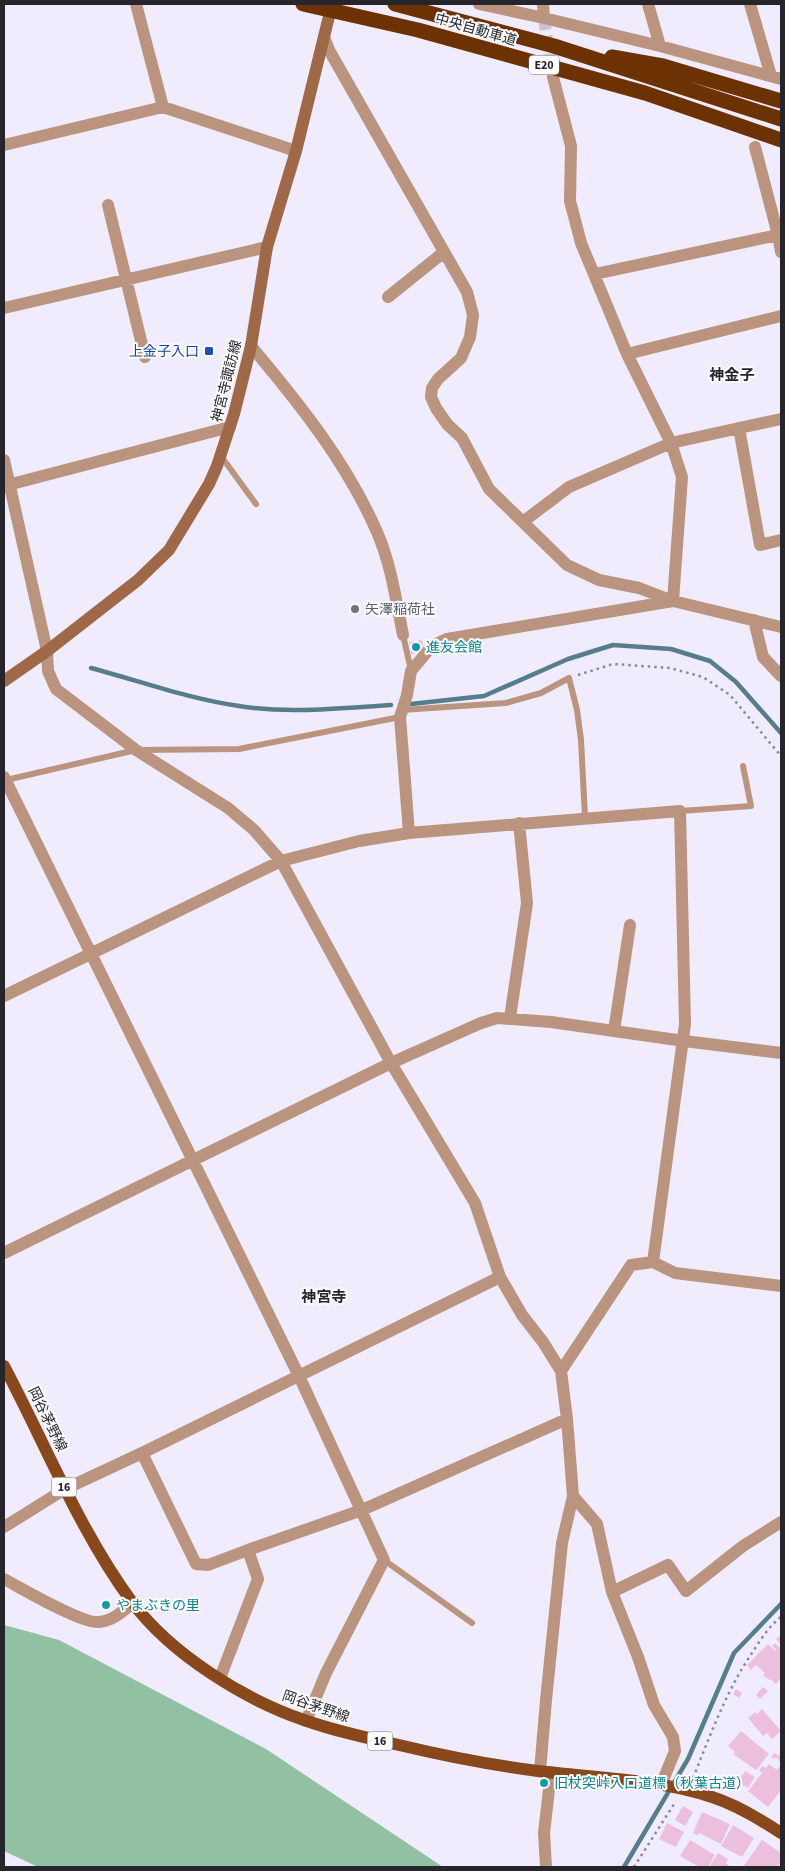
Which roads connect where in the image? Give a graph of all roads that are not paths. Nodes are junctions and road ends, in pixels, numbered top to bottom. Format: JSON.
{"nodes":[{"id":1,"x":136,"y":4,"type":"edge"},
{"id":2,"x":303,"y":4,"type":"edge"},
{"id":3,"x":332,"y":4,"type":"edge"},
{"id":4,"x":395,"y":4,"type":"edge"},
{"id":5,"x":479,"y":4,"type":"edge"},
{"id":6,"x":543,"y":4,"type":"edge"},
{"id":7,"x":648,"y":4,"type":"edge"},
{"id":8,"x":750,"y":4,"type":"edge"},
{"id":9,"x":544,"y":18,"type":"junction"},
{"id":10,"x":324,"y":37,"type":"junction"},
{"id":11,"x":554,"y":46,"type":"junction"},
{"id":12,"x":660,"y":46,"type":"junction"},
{"id":13,"x":553,"y":77,"type":"tunnel mouth"},
{"id":14,"x":776,"y":78,"type":"edge"},
{"id":15,"x":781,"y":101,"type":"edge"},
{"id":16,"x":163,"y":107,"type":"junction"},
{"id":17,"x":781,"y":119,"type":"edge"},
{"id":18,"x":781,"y":140,"type":"edge"},
{"id":19,"x":4,"y":145,"type":"edge"},
{"id":20,"x":755,"y":147,"type":"dead end"},
{"id":21,"x":296,"y":151,"type":"junction"},
{"id":22,"x":108,"y":205,"type":"dead end"},
{"id":23,"x":779,"y":235,"type":"edge"},
{"id":24,"x":267,"y":247,"type":"junction"},
{"id":25,"x":444,"y":252,"type":"junction"},
{"id":26,"x":781,"y":252,"type":"edge"},
{"id":27,"x":595,"y":274,"type":"junction"},
{"id":28,"x":126,"y":280,"type":"junction"},
{"id":29,"x":388,"y":297,"type":"dead end"},
{"id":30,"x":4,"y":308,"type":"edge"},
{"id":31,"x":781,"y":316,"type":"edge"},
{"id":32,"x":250,"y":346,"type":"junction"},
{"id":33,"x":627,"y":354,"type":"junction"},
{"id":34,"x":145,"y":358,"type":"dead end"},
{"id":35,"x":781,"y":419,"type":"edge"},
{"id":36,"x":230,"y":427,"type":"junction"},
{"id":37,"x":739,"y":428,"type":"junction"},
{"id":38,"x":671,"y":443,"type":"junction"},
{"id":39,"x":221,"y":456,"type":"junction"},
{"id":40,"x":4,"y":460,"type":"edge"},
{"id":41,"x":7,"y":485,"type":"edge"},
{"id":42,"x":256,"y":504,"type":"dead end"},
{"id":43,"x":524,"y":521,"type":"junction"},
{"id":44,"x":781,"y":540,"type":"edge"},
{"id":45,"x":674,"y":601,"type":"junction"},
{"id":46,"x":754,"y":620,"type":"junction"},
{"id":47,"x":781,"y":627,"type":"edge"},
{"id":48,"x":404,"y":635,"type":"joint"},
{"id":49,"x":47,"y":651,"type":"junction"},
{"id":50,"x":411,"y":671,"type":"junction"},
{"id":51,"x":781,"y":676,"type":"edge"},
{"id":52,"x":4,"y":681,"type":"edge"},
{"id":53,"x":401,"y":714,"type":"junction"},
{"id":54,"x":136,"y":750,"type":"junction"},
{"id":55,"x":743,"y":766,"type":"dead end"},
{"id":56,"x":5,"y":778,"type":"edge"},
{"id":57,"x":680,"y":811,"type":"junction"},
{"id":58,"x":585,"y":817,"type":"junction"},
{"id":59,"x":519,"y":823,"type":"junction"},
{"id":60,"x":409,"y":833,"type":"junction"},
{"id":61,"x":281,"y":861,"type":"junction"},
{"id":62,"x":630,"y":925,"type":"dead end"},
{"id":63,"x":91,"y":953,"type":"junction"},
{"id":64,"x":4,"y":996,"type":"edge"},
{"id":65,"x":510,"y":1018,"type":"junction"},
{"id":66,"x":614,"y":1031,"type":"junction"},
{"id":67,"x":684,"y":1041,"type":"junction"},
{"id":68,"x":781,"y":1053,"type":"edge"},
{"id":69,"x":391,"y":1063,"type":"junction"},
{"id":70,"x":192,"y":1162,"type":"junction"},
{"id":71,"x":4,"y":1252,"type":"edge"},
{"id":72,"x":653,"y":1262,"type":"junction"},
{"id":73,"x":500,"y":1277,"type":"junction"},
{"id":74,"x":781,"y":1286,"type":"edge"},
{"id":75,"x":4,"y":1366,"type":"edge"},
{"id":76,"x":560,"y":1372,"type":"junction"},
{"id":77,"x":299,"y":1376,"type":"junction"},
{"id":78,"x":567,"y":1419,"type":"junction"},
{"id":79,"x":142,"y":1453,"type":"junction"},
{"id":80,"x":65,"y":1489,"type":"junction"},
{"id":81,"x":573,"y":1496,"type":"junction"},
{"id":82,"x":362,"y":1510,"type":"junction"},
{"id":83,"x":781,"y":1522,"type":"edge"},
{"id":84,"x":4,"y":1527,"type":"edge"},
{"id":85,"x":248,"y":1550,"type":"junction"},
{"id":86,"x":384,"y":1560,"type":"junction"},
{"id":87,"x":4,"y":1579,"type":"edge"},
{"id":88,"x":612,"y":1592,"type":"junction"},
{"id":89,"x":133,"y":1603,"type":"junction"},
{"id":90,"x":472,"y":1623,"type":"dead end"},
{"id":91,"x":220,"y":1678,"type":"junction"},
{"id":92,"x":306,"y":1721,"type":"junction"},
{"id":93,"x":546,"y":1772,"type":"junction"},
{"id":94,"x":663,"y":1786,"type":"junction"},
{"id":95,"x":781,"y":1834,"type":"edge"},
{"id":96,"x":546,"y":1867,"type":"edge"}],
"edges":[{"from":1,"to":16,"type":"street"},
{"from":2,"to":18,"type":"highway","name":"中央自動車道","number":"E20"},
{"from":3,"to":10,"type":"main road","name":"神宮寺諏訪線"},
{"from":4,"to":11,"type":"highway","name":"中央自動車道","number":"E20"},
{"from":5,"to":9,"type":"street"},
{"from":6,"to":9,"type":"street"},
{"from":7,"to":12,"type":"street"},
{"from":8,"to":14,"type":"street"},
{"from":9,"to":12,"type":"street"},
{"from":10,"to":21,"type":"main road","name":"神宮寺諏訪線"},
{"from":10,"to":25,"type":"street"},
{"from":11,"to":15,"type":"highway"},
{"from":11,"to":17,"type":"highway","name":"中央自動車道","number":"E20"},
{"from":12,"to":14,"type":"street"},
{"from":13,"to":27,"type":"street"},
{"from":16,"to":19,"type":"street"},
{"from":16,"to":21,"type":"street"},
{"from":20,"to":23,"type":"street"},
{"from":21,"to":24,"type":"main road","name":"神宮寺諏訪線"},
{"from":22,"to":28,"type":"street"},
{"from":23,"to":26,"type":"street"},
{"from":23,"to":27,"type":"street"},
{"from":24,"to":28,"type":"street"},
{"from":24,"to":32,"type":"main road","name":"神宮寺諏訪線"},
{"from":25,"to":29,"type":"street"},
{"from":25,"to":43,"type":"street"},
{"from":27,"to":33,"type":"street"},
{"from":28,"to":30,"type":"street"},
{"from":28,"to":34,"type":"street"},
{"from":31,"to":33,"type":"street"},
{"from":32,"to":36,"type":"main road","name":"神宮寺諏訪線"},
{"from":32,"to":48,"type":"street"},
{"from":33,"to":38,"type":"street"},
{"from":35,"to":37,"type":"street"},
{"from":36,"to":39,"type":"main road","name":"神宮寺諏訪線"},
{"from":36,"to":41,"type":"street"},
{"from":37,"to":38,"type":"street"},
{"from":37,"to":44,"type":"street"},
{"from":38,"to":43,"type":"street"},
{"from":38,"to":45,"type":"street"},
{"from":39,"to":42,"type":"lane"},
{"from":39,"to":49,"type":"main road","name":"神宮寺諏訪線"},
{"from":40,"to":41,"type":"street"},
{"from":41,"to":49,"type":"street"},
{"from":43,"to":45,"type":"street"},
{"from":45,"to":46,"type":"street"},
{"from":45,"to":50,"type":"street"},
{"from":46,"to":47,"type":"street"},
{"from":46,"to":51,"type":"street"},
{"from":48,"to":50,"type":"lane"},
{"from":49,"to":52,"type":"main road","name":"神宮寺諏訪線"},
{"from":49,"to":54,"type":"street"},
{"from":50,"to":53,"type":"street"},
{"from":53,"to":54,"type":"lane"},
{"from":53,"to":58,"type":"lane"},
{"from":53,"to":60,"type":"street"},
{"from":54,"to":56,"type":"lane"},
{"from":54,"to":61,"type":"street"},
{"from":55,"to":57,"type":"lane"},
{"from":56,"to":63,"type":"street"},
{"from":57,"to":58,"type":"street"},
{"from":57,"to":67,"type":"street"},
{"from":58,"to":59,"type":"street"},
{"from":59,"to":60,"type":"street"},
{"from":59,"to":65,"type":"street"},
{"from":60,"to":61,"type":"street"},
{"from":61,"to":63,"type":"street"},
{"from":61,"to":69,"type":"street"},
{"from":62,"to":66,"type":"street"},
{"from":63,"to":64,"type":"street"},
{"from":63,"to":70,"type":"street"},
{"from":65,"to":66,"type":"street"},
{"from":65,"to":69,"type":"street"},
{"from":66,"to":67,"type":"street"},
{"from":67,"to":68,"type":"street"},
{"from":67,"to":72,"type":"street"},
{"from":69,"to":70,"type":"street"},
{"from":69,"to":73,"type":"street"},
{"from":70,"to":71,"type":"street"},
{"from":70,"to":77,"type":"street"},
{"from":72,"to":74,"type":"street"},
{"from":72,"to":76,"type":"street"},
{"from":73,"to":76,"type":"street"},
{"from":73,"to":77,"type":"street"},
{"from":75,"to":80,"type":"main road","name":"岡谷茅野線","number":"16"},
{"from":76,"to":78,"type":"street"},
{"from":77,"to":79,"type":"street"},
{"from":77,"to":82,"type":"street"},
{"from":78,"to":81,"type":"street"},
{"from":78,"to":82,"type":"street"},
{"from":79,"to":80,"type":"street"},
{"from":79,"to":85,"type":"street"},
{"from":80,"to":84,"type":"street"},
{"from":80,"to":89,"type":"main road","name":"岡谷茅野線","number":"16"},
{"from":81,"to":88,"type":"street"},
{"from":81,"to":93,"type":"street"},
{"from":82,"to":85,"type":"street"},
{"from":82,"to":86,"type":"street"},
{"from":83,"to":88,"type":"street"},
{"from":85,"to":91,"type":"street"},
{"from":86,"to":90,"type":"lane"},
{"from":86,"to":92,"type":"street"},
{"from":87,"to":89,"type":"street"},
{"from":88,"to":94,"type":"street"},
{"from":89,"to":91,"type":"main road","name":"岡谷茅野線","number":"16"},
{"from":91,"to":92,"type":"main road","name":"岡谷茅野線","number":"16"},
{"from":92,"to":93,"type":"main road","name":"岡谷茅野線","number":"16"},
{"from":93,"to":94,"type":"main road","name":"岡谷茅野線","number":"16"},
{"from":93,"to":96,"type":"street"},
{"from":94,"to":95,"type":"main road","name":"岡谷茅野線","number":"16"}]}
